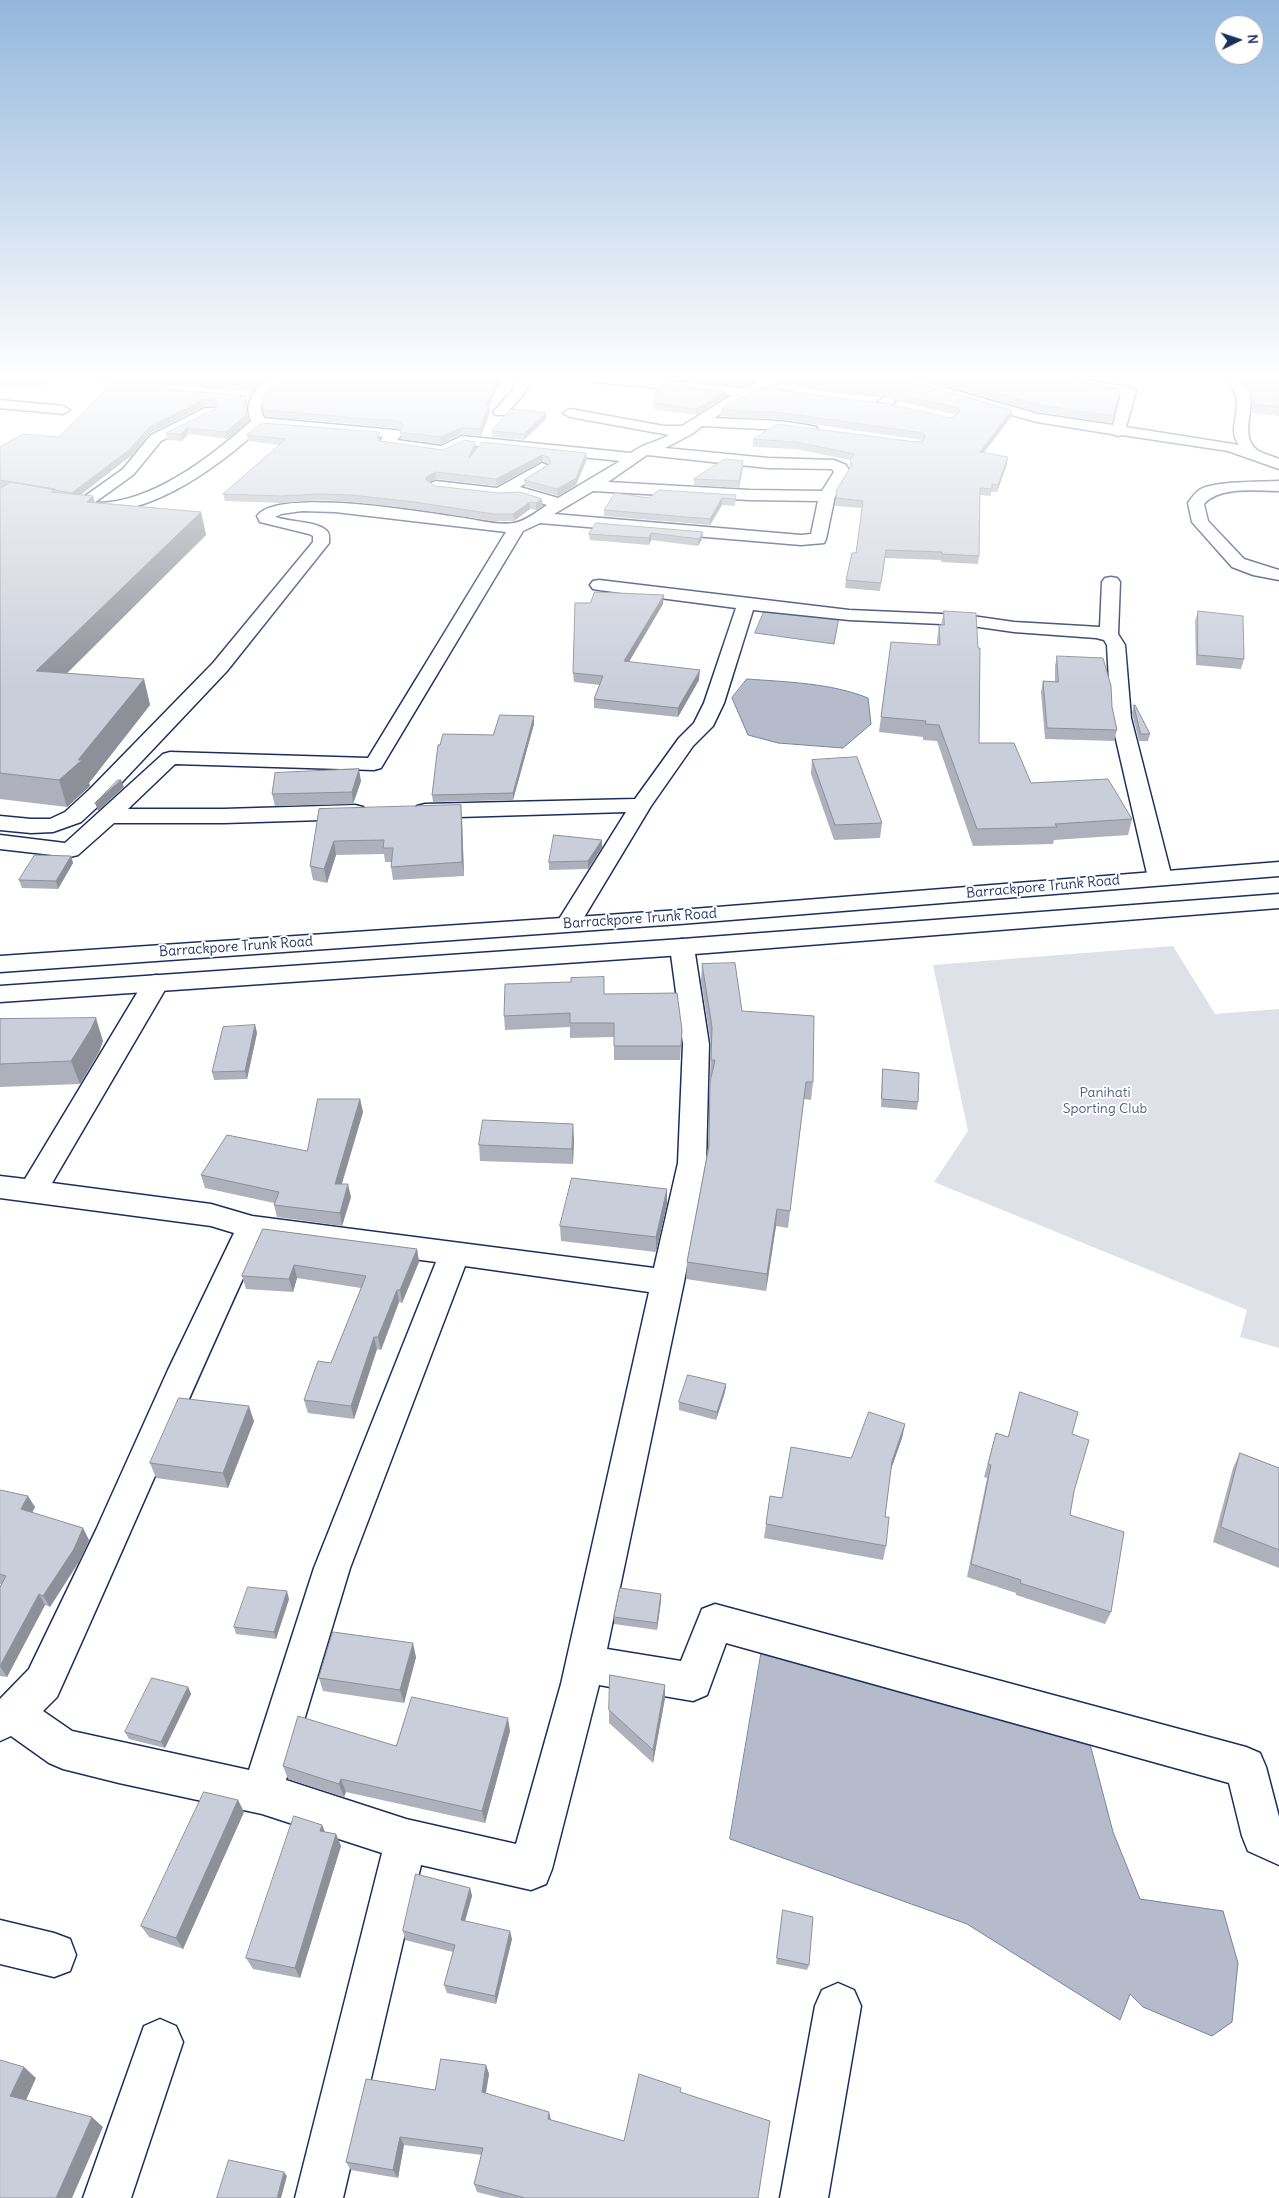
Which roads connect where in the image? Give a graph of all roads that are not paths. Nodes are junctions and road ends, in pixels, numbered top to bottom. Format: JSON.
{"nodes":[{"id":1,"x":114,"y":481,"type":"edge"},
{"id":2,"x":177,"y":481,"type":"edge"},
{"id":3,"x":520,"y":481,"type":"edge"},
{"id":4,"x":599,"y":481,"type":"edge"},
{"id":5,"x":837,"y":481,"type":"edge"},
{"id":6,"x":436,"y":486,"type":"edge"},
{"id":7,"x":590,"y":486,"type":"junction"},
{"id":8,"x":1279,"y":486,"type":"edge"},
{"id":9,"x":500,"y":492,"type":"junction"},
{"id":10,"x":828,"y":496,"type":"junction"},
{"id":11,"x":560,"y":503,"type":"junction"},
{"id":12,"x":538,"y":518,"type":"junction"},
{"id":13,"x":517,"y":528,"type":"junction"},
{"id":14,"x":1279,"y":575,"type":"edge"},
{"id":15,"x":1111,"y":582,"type":"dead end"},
{"id":16,"x":599,"y":585,"type":"dead end"},
{"id":17,"x":746,"y":604,"type":"junction"},
{"id":18,"x":1109,"y":634,"type":"junction"},
{"id":19,"x":641,"y":805,"type":"junction"},
{"id":20,"x":406,"y":811,"type":"edge"},
{"id":21,"x":376,"y":812,"type":"edge"},
{"id":22,"x":108,"y":816,"type":"junction"},
{"id":23,"x":0,"y":823,"type":"edge"},
{"id":24,"x":0,"y":842,"type":"edge"},
{"id":25,"x":1279,"y":869,"type":"edge"},
{"id":26,"x":1160,"y":878,"type":"junction"},
{"id":27,"x":1279,"y":901,"type":"edge"},
{"id":28,"x":568,"y":924,"type":"junction"},
{"id":29,"x":682,"y":947,"type":"junction"},
{"id":30,"x":0,"y":964,"type":"edge"},
{"id":31,"x":156,"y":983,"type":"junction"},
{"id":32,"x":0,"y":994,"type":"edge"},
{"id":33,"x":0,"y":1187,"type":"edge"},
{"id":34,"x":33,"y":1191,"type":"junction"},
{"id":35,"x":252,"y":1227,"type":"junction"},
{"id":36,"x":455,"y":1253,"type":"junction"},
{"id":37,"x":668,"y":1282,"type":"junction"},
{"id":38,"x":584,"y":1664,"type":"junction"},
{"id":39,"x":7,"y":1718,"type":"edge"},
{"id":40,"x":262,"y":1793,"type":"junction"},
{"id":41,"x":406,"y":1840,"type":"junction"},
{"id":42,"x":1279,"y":1844,"type":"edge"},
{"id":43,"x":0,"y":1942,"type":"edge"},
{"id":44,"x":54,"y":1955,"type":"dead end"},
{"id":45,"x":838,"y":2006,"type":"dead end"},
{"id":46,"x":160,"y":2042,"type":"dead end"},
{"id":47,"x":106,"y":2198,"type":"edge"},
{"id":48,"x":319,"y":2198,"type":"edge"},
{"id":49,"x":804,"y":2198,"type":"edge"}],
"edges":[{"from":1,"to":2,"type":"street"},
{"from":3,"to":9,"type":"street"},
{"from":4,"to":7,"type":"street"},
{"from":5,"to":10,"type":"street"},
{"from":6,"to":9,"type":"street"},
{"from":7,"to":10,"type":"street"},
{"from":7,"to":11,"type":"street"},
{"from":8,"to":14,"type":"street"},
{"from":9,"to":11,"type":"street"},
{"from":10,"to":12,"type":"street"},
{"from":11,"to":12,"type":"street"},
{"from":12,"to":13,"type":"street"},
{"from":13,"to":22,"type":"street"},
{"from":13,"to":23,"type":"street"},
{"from":15,"to":18,"type":"street"},
{"from":16,"to":17,"type":"street"},
{"from":17,"to":18,"type":"street"},
{"from":17,"to":19,"type":"street"},
{"from":18,"to":26,"type":"street"},
{"from":19,"to":20,"type":"street"},
{"from":19,"to":28,"type":"street"},
{"from":21,"to":22,"type":"street"},
{"from":22,"to":24,"type":"street"},
{"from":25,"to":26,"type":"street","name":"Barrackpore Trunk Road"},
{"from":26,"to":28,"type":"street","name":"Barrackpore Trunk Road"},
{"from":27,"to":29,"type":"street"},
{"from":28,"to":30,"type":"street","name":"Barrackpore Trunk Road"},
{"from":29,"to":31,"type":"street"},
{"from":29,"to":37,"type":"street"},
{"from":31,"to":32,"type":"street"},
{"from":31,"to":34,"type":"street"},
{"from":33,"to":34,"type":"street"},
{"from":34,"to":35,"type":"street"},
{"from":35,"to":36,"type":"street"},
{"from":35,"to":39,"type":"street"},
{"from":36,"to":37,"type":"street"},
{"from":36,"to":40,"type":"street"},
{"from":37,"to":38,"type":"street"},
{"from":38,"to":41,"type":"street"},
{"from":38,"to":42,"type":"street"},
{"from":39,"to":40,"type":"street"},
{"from":40,"to":41,"type":"street"},
{"from":41,"to":48,"type":"street"},
{"from":43,"to":44,"type":"street"},
{"from":45,"to":49,"type":"street"},
{"from":46,"to":47,"type":"street"}]}
